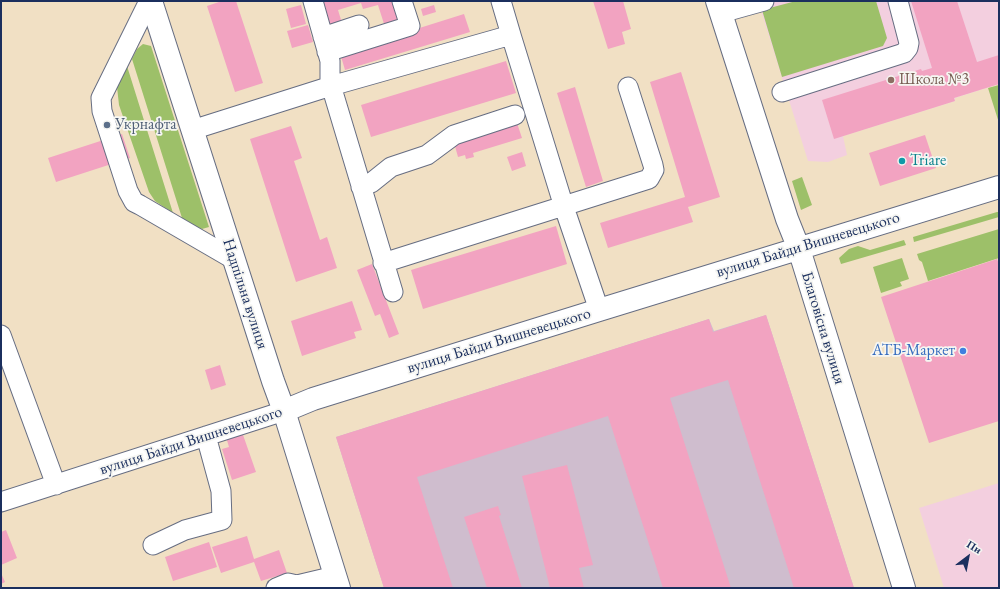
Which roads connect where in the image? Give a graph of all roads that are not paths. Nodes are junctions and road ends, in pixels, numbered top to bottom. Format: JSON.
{"nodes":[{"id":1,"x":150,"y":1,"type":"edge"},
{"id":2,"x":313,"y":1,"type":"edge"},
{"id":3,"x":402,"y":1,"type":"edge"},
{"id":4,"x":501,"y":1,"type":"edge"},
{"id":5,"x":764,"y":1,"type":"edge"},
{"id":6,"x":898,"y":1,"type":"edge"},
{"id":7,"x":719,"y":7,"type":"edge"},
{"id":8,"x":359,"y":25,"type":"dead end"},
{"id":9,"x":511,"y":35,"type":"junction"},
{"id":10,"x":325,"y":44,"type":"junction"},
{"id":11,"x":331,"y":86,"type":"junction"},
{"id":12,"x":628,"y":87,"type":"dead end"},
{"id":13,"x":782,"y":92,"type":"dead end"},
{"id":14,"x":514,"y":115,"type":"dead end"},
{"id":15,"x":192,"y":130,"type":"junction"},
{"id":16,"x":361,"y":187,"type":"junction"},
{"id":17,"x":999,"y":187,"type":"edge"},
{"id":18,"x":564,"y":206,"type":"junction"},
{"id":19,"x":799,"y":249,"type":"junction"},
{"id":20,"x":233,"y":259,"type":"junction"},
{"id":21,"x":383,"y":264,"type":"junction"},
{"id":22,"x":393,"y":292,"type":"dead end"},
{"id":23,"x":599,"y":310,"type":"junction"},
{"id":24,"x":1,"y":335,"type":"edge"},
{"id":25,"x":284,"y":411,"type":"junction"},
{"id":26,"x":206,"y":436,"type":"junction"},
{"id":27,"x":56,"y":484,"type":"junction"},
{"id":28,"x":1,"y":502,"type":"edge"},
{"id":29,"x":153,"y":545,"type":"dead end"},
{"id":30,"x":336,"y":582,"type":"edge"},
{"id":31,"x":276,"y":588,"type":"edge"},
{"id":32,"x":904,"y":588,"type":"edge"}],
"edges":[{"from":1,"to":15,"type":"main road","name":"Надпільна вулиця"},
{"from":1,"to":20,"type":"street"},
{"from":2,"to":10,"type":"street"},
{"from":3,"to":10,"type":"street"},
{"from":4,"to":9,"type":"street"},
{"from":5,"to":7,"type":"street"},
{"from":6,"to":13,"type":"street"},
{"from":7,"to":19,"type":"main road","name":"Благовісна вулиця"},
{"from":8,"to":10,"type":"street"},
{"from":9,"to":11,"type":"street"},
{"from":9,"to":18,"type":"street"},
{"from":10,"to":11,"type":"street"},
{"from":11,"to":15,"type":"street"},
{"from":11,"to":16,"type":"street"},
{"from":12,"to":18,"type":"street"},
{"from":14,"to":16,"type":"street"},
{"from":15,"to":20,"type":"main road","name":"Надпільна вулиця"},
{"from":16,"to":21,"type":"street"},
{"from":17,"to":19,"type":"main road","name":"вулиця Байди Вишневецького"},
{"from":18,"to":21,"type":"street"},
{"from":18,"to":23,"type":"street"},
{"from":19,"to":23,"type":"main road","name":"вулиця Байди Вишневецького"},
{"from":19,"to":32,"type":"main road","name":"Благовісна вулиця"},
{"from":20,"to":25,"type":"main road","name":"Надпільна вулиця"},
{"from":21,"to":22,"type":"street"},
{"from":23,"to":25,"type":"main road","name":"вулиця Байди Вишневецького"},
{"from":24,"to":27,"type":"street"},
{"from":25,"to":26,"type":"street","name":"вулиця Байди Вишневецького"},
{"from":25,"to":30,"type":"main road","name":"Надпільна вулиця"},
{"from":26,"to":27,"type":"street","name":"вулиця Байди Вишневецького"},
{"from":26,"to":29,"type":"street"},
{"from":27,"to":28,"type":"street","name":"вулиця Байди Вишневецького"},
{"from":30,"to":31,"type":"street"}]}
